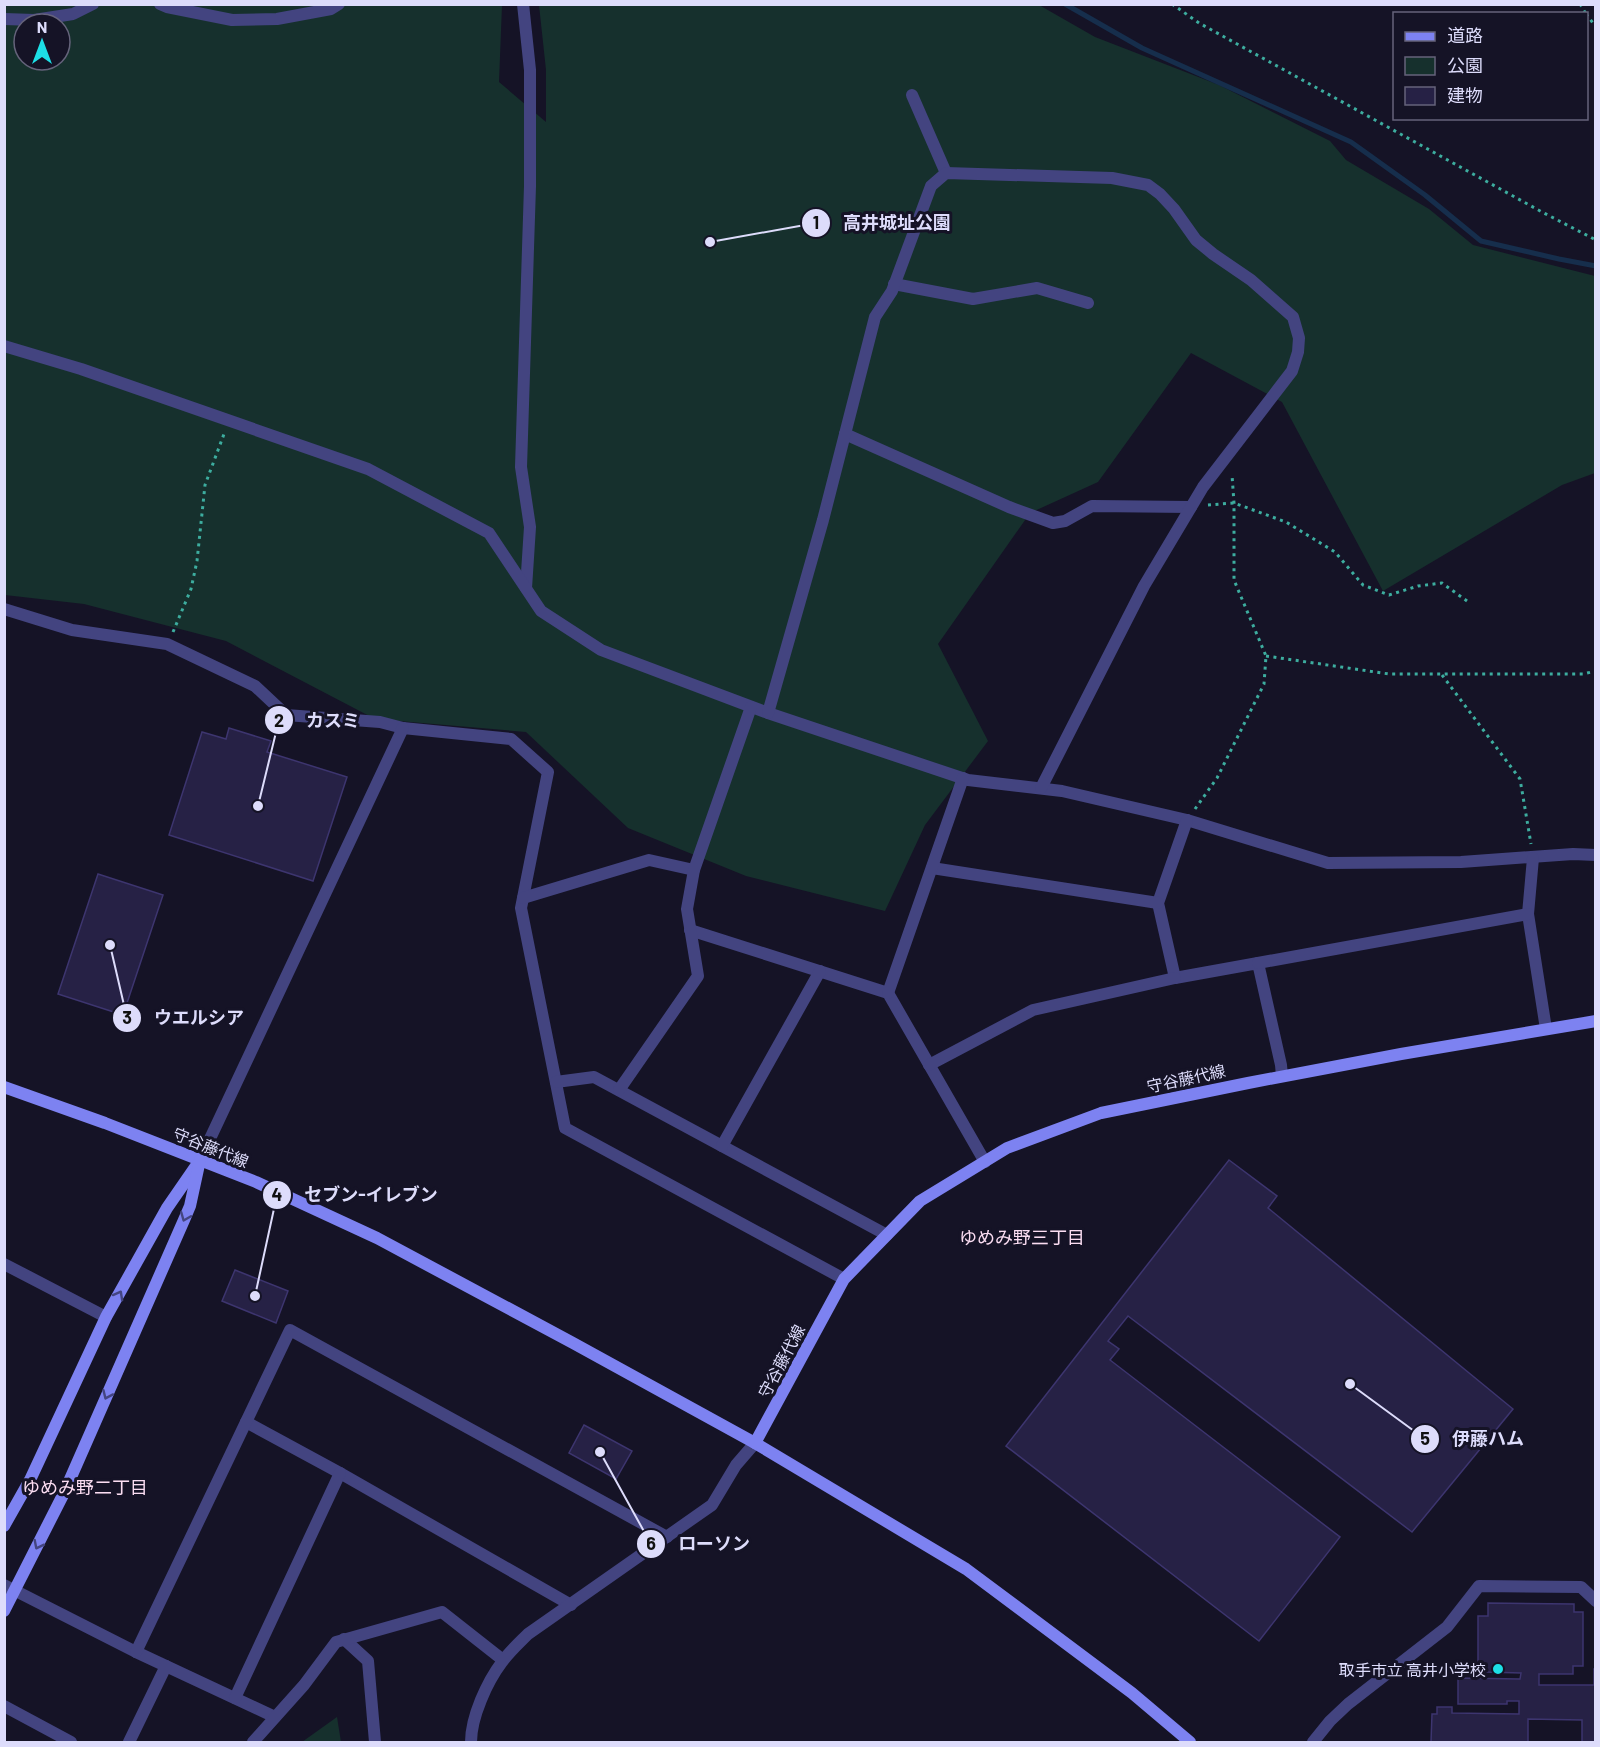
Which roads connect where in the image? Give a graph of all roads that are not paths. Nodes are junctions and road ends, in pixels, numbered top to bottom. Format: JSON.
{"nodes":[{"id":1,"x":93,"y":4,"type":"edge"},
{"id":2,"x":160,"y":4,"type":"edge"},
{"id":3,"x":339,"y":4,"type":"edge"},
{"id":4,"x":523,"y":4,"type":"edge"},
{"id":5,"x":4,"y":19,"type":"edge"},
{"id":6,"x":912,"y":95,"type":"dead end"},
{"id":7,"x":946,"y":173,"type":"junction"},
{"id":8,"x":894,"y":284,"type":"junction"},
{"id":9,"x":1088,"y":303,"type":"dead end"},
{"id":10,"x":4,"y":346,"type":"edge"},
{"id":11,"x":845,"y":434,"type":"junction"},
{"id":12,"x":1191,"y":507,"type":"junction"},
{"id":13,"x":526,"y":588,"type":"junction"},
{"id":14,"x":4,"y":609,"type":"edge"},
{"id":15,"x":751,"y":707,"type":"junction"},
{"id":16,"x":768,"y":713,"type":"junction"},
{"id":17,"x":402,"y":728,"type":"junction"},
{"id":18,"x":963,"y":778,"type":"junction"},
{"id":19,"x":1041,"y":788,"type":"junction"},
{"id":20,"x":1187,"y":820,"type":"junction"},
{"id":21,"x":1596,"y":855,"type":"edge"},
{"id":22,"x":1533,"y":858,"type":"junction"},
{"id":23,"x":932,"y":868,"type":"junction"},
{"id":24,"x":694,"y":870,"type":"junction"},
{"id":25,"x":523,"y":898,"type":"junction"},
{"id":26,"x":1158,"y":903,"type":"junction"},
{"id":27,"x":1528,"y":914,"type":"junction"},
{"id":28,"x":690,"y":930,"type":"junction"},
{"id":29,"x":1258,"y":963,"type":"junction"},
{"id":30,"x":820,"y":971,"type":"junction"},
{"id":31,"x":1175,"y":978,"type":"junction"},
{"id":32,"x":888,"y":993,"type":"junction"},
{"id":33,"x":1596,"y":1021,"type":"edge"},
{"id":34,"x":1546,"y":1029,"type":"junction"},
{"id":35,"x":929,"y":1065,"type":"junction"},
{"id":36,"x":1282,"y":1076,"type":"junction"},
{"id":37,"x":556,"y":1082,"type":"junction"},
{"id":38,"x":4,"y":1088,"type":"edge"},
{"id":39,"x":619,"y":1090,"type":"junction"},
{"id":40,"x":723,"y":1146,"type":"junction"},
{"id":41,"x":200,"y":1160,"type":"junction"},
{"id":42,"x":985,"y":1162,"type":"junction"},
{"id":43,"x":887,"y":1235,"type":"junction"},
{"id":44,"x":4,"y":1264,"type":"edge"},
{"id":45,"x":844,"y":1279,"type":"junction"},
{"id":46,"x":106,"y":1317,"type":"junction"},
{"id":47,"x":246,"y":1422,"type":"junction"},
{"id":48,"x":755,"y":1443,"type":"junction"},
{"id":49,"x":340,"y":1473,"type":"junction"},
{"id":50,"x":4,"y":1526,"type":"edge"},
{"id":51,"x":667,"y":1537,"type":"junction"},
{"id":52,"x":10,"y":1588,"type":"edge"},
{"id":53,"x":1596,"y":1601,"type":"edge"},
{"id":54,"x":571,"y":1605,"type":"junction"},
{"id":55,"x":4,"y":1611,"type":"edge"},
{"id":56,"x":344,"y":1639,"type":"junction"},
{"id":57,"x":136,"y":1652,"type":"junction"},
{"id":58,"x":503,"y":1660,"type":"junction"},
{"id":59,"x":166,"y":1666,"type":"junction"},
{"id":60,"x":235,"y":1698,"type":"junction"},
{"id":61,"x":4,"y":1706,"type":"edge"},
{"id":62,"x":275,"y":1716,"type":"junction"},
{"id":63,"x":71,"y":1743,"type":"edge"},
{"id":64,"x":129,"y":1743,"type":"edge"},
{"id":65,"x":253,"y":1743,"type":"edge"},
{"id":66,"x":375,"y":1743,"type":"edge"},
{"id":67,"x":471,"y":1743,"type":"edge"},
{"id":68,"x":1190,"y":1743,"type":"edge"},
{"id":69,"x":1313,"y":1743,"type":"edge"}],
"edges":[{"from":1,"to":5,"type":"street"},
{"from":2,"to":3,"type":"street"},
{"from":4,"to":13,"type":"street"},
{"from":6,"to":7,"type":"street"},
{"from":7,"to":8,"type":"street"},
{"from":7,"to":12,"type":"street"},
{"from":8,"to":9,"type":"street"},
{"from":8,"to":11,"type":"street"},
{"from":10,"to":13,"type":"street"},
{"from":11,"to":12,"type":"street"},
{"from":11,"to":16,"type":"street"},
{"from":12,"to":19,"type":"street"},
{"from":13,"to":15,"type":"street"},
{"from":14,"to":17,"type":"street"},
{"from":15,"to":16,"type":"street"},
{"from":15,"to":24,"type":"street"},
{"from":16,"to":18,"type":"street"},
{"from":17,"to":25,"type":"street"},
{"from":17,"to":41,"type":"street"},
{"from":18,"to":19,"type":"street"},
{"from":18,"to":23,"type":"street"},
{"from":19,"to":20,"type":"street"},
{"from":20,"to":22,"type":"street"},
{"from":20,"to":26,"type":"street"},
{"from":21,"to":22,"type":"street"},
{"from":22,"to":27,"type":"street"},
{"from":23,"to":26,"type":"street"},
{"from":23,"to":32,"type":"street"},
{"from":24,"to":25,"type":"street"},
{"from":24,"to":28,"type":"street"},
{"from":25,"to":37,"type":"street"},
{"from":26,"to":31,"type":"street"},
{"from":27,"to":29,"type":"street"},
{"from":27,"to":34,"type":"street"},
{"from":28,"to":30,"type":"street"},
{"from":28,"to":39,"type":"street"},
{"from":29,"to":31,"type":"street"},
{"from":29,"to":36,"type":"street"},
{"from":30,"to":32,"type":"street"},
{"from":30,"to":40,"type":"street"},
{"from":31,"to":35,"type":"street"},
{"from":32,"to":35,"type":"street"},
{"from":33,"to":34,"type":"main road","name":"守谷藤代線"},
{"from":34,"to":36,"type":"main road","name":"守谷藤代線"},
{"from":35,"to":42,"type":"street"},
{"from":36,"to":42,"type":"main road","name":"守谷藤代線"},
{"from":37,"to":39,"type":"street"},
{"from":37,"to":45,"type":"street"},
{"from":38,"to":41,"type":"main road","name":"守谷藤代線"},
{"from":39,"to":40,"type":"street"},
{"from":40,"to":43,"type":"street"},
{"from":46,"to":41,"type":"main road","one_way":true},
{"from":41,"to":48,"type":"main road","name":"守谷藤代線"},
{"from":41,"to":52,"type":"main road","one_way":true},
{"from":42,"to":43,"type":"main road","name":"守谷藤代線"},
{"from":43,"to":45,"type":"main road","name":"守谷藤代線"},
{"from":44,"to":46,"type":"street"},
{"from":45,"to":48,"type":"main road","name":"守谷藤代線"},
{"from":46,"to":50,"type":"main road"},
{"from":47,"to":49,"type":"street"},
{"from":47,"to":51,"type":"street"},
{"from":47,"to":57,"type":"street"},
{"from":48,"to":51,"type":"street"},
{"from":48,"to":68,"type":"main road"},
{"from":49,"to":54,"type":"street"},
{"from":49,"to":60,"type":"street"},
{"from":51,"to":54,"type":"street"},
{"from":52,"to":55,"type":"main road"},
{"from":52,"to":57,"type":"street"},
{"from":53,"to":69,"type":"street"},
{"from":54,"to":58,"type":"street"},
{"from":56,"to":58,"type":"street"},
{"from":56,"to":62,"type":"street"},
{"from":56,"to":66,"type":"street"},
{"from":57,"to":59,"type":"street"},
{"from":58,"to":67,"type":"street"},
{"from":59,"to":60,"type":"street"},
{"from":59,"to":64,"type":"street"},
{"from":60,"to":62,"type":"street"},
{"from":61,"to":63,"type":"street"},
{"from":62,"to":65,"type":"street"}]}
